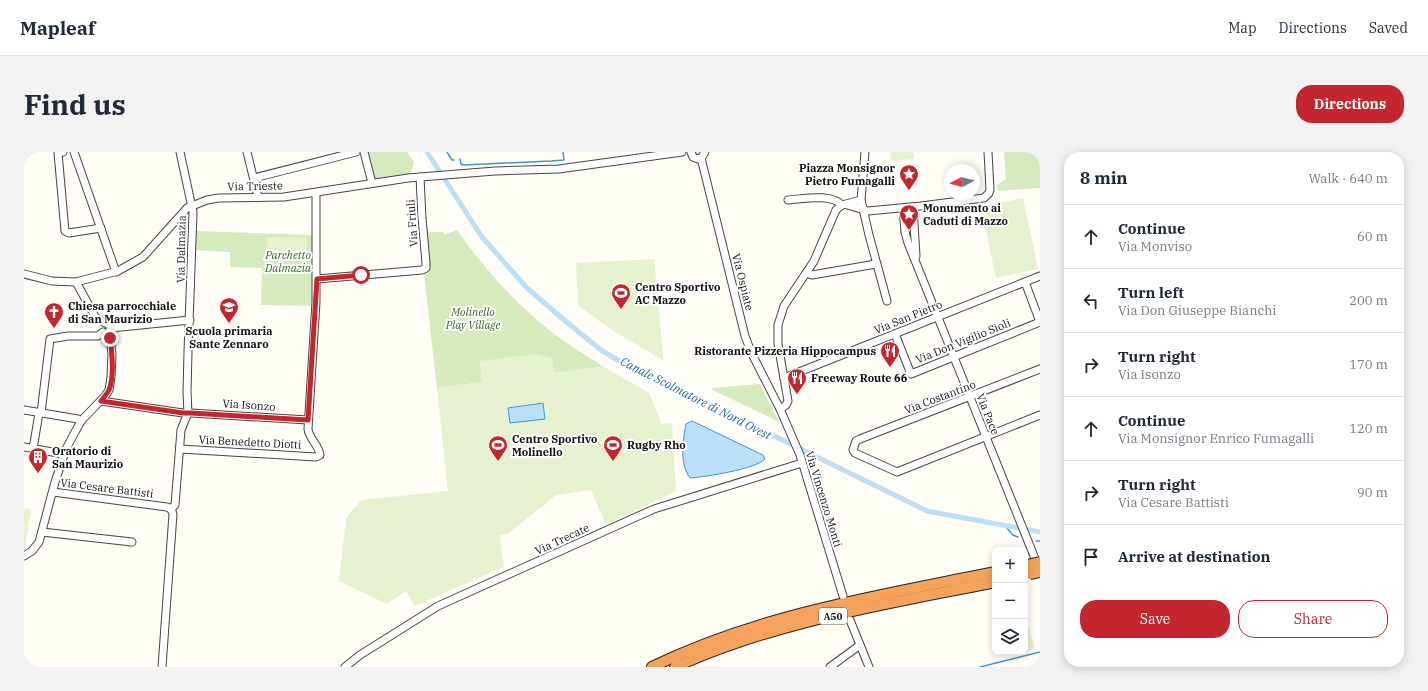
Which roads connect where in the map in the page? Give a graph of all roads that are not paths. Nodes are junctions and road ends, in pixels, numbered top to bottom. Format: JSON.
{"nodes":[{"id":1,"x":74,"y":152,"type":"edge"},
{"id":2,"x":180,"y":152,"type":"edge"},
{"id":3,"x":247,"y":152,"type":"edge"},
{"id":4,"x":356,"y":152,"type":"edge"},
{"id":5,"x":364,"y":152,"type":"edge"},
{"id":6,"x":681,"y":152,"type":"edge"},
{"id":7,"x":865,"y":152,"type":"edge"},
{"id":8,"x":988,"y":152,"type":"edge"},
{"id":9,"x":60,"y":153,"type":"edge"},
{"id":10,"x":691,"y":153,"type":"edge"},
{"id":11,"x":704,"y":154,"type":"edge"},
{"id":12,"x":420,"y":176,"type":"junction"},
{"id":13,"x":254,"y":178,"type":"junction"},
{"id":14,"x":372,"y":183,"type":"junction"},
{"id":15,"x":316,"y":193,"type":"junction"},
{"id":16,"x":258,"y":198,"type":"junction"},
{"id":17,"x":788,"y":200,"type":"dead end"},
{"id":18,"x":861,"y":200,"type":"junction"},
{"id":19,"x":844,"y":205,"type":"junction"},
{"id":20,"x":191,"y":206,"type":"junction"},
{"id":21,"x":913,"y":207,"type":"junction"},
{"id":22,"x":903,"y":208,"type":"junction"},
{"id":23,"x":864,"y":211,"type":"junction"},
{"id":24,"x":101,"y":228,"type":"junction"},
{"id":25,"x":915,"y":235,"type":"junction"},
{"id":26,"x":906,"y":237,"type":"junction"},
{"id":27,"x":876,"y":264,"type":"junction"},
{"id":28,"x":917,"y":264,"type":"junction"},
{"id":29,"x":116,"y":272,"type":"junction"},
{"id":30,"x":806,"y":273,"type":"junction"},
{"id":31,"x":24,"y":274,"type":"edge"},
{"id":32,"x":1040,"y":276,"type":"edge"},
{"id":33,"x":34,"y":277,"type":"junction"},
{"id":34,"x":317,"y":279,"type":"junction"},
{"id":35,"x":24,"y":280,"type":"edge"},
{"id":36,"x":76,"y":282,"type":"junction"},
{"id":37,"x":1025,"y":282,"type":"junction"},
{"id":38,"x":887,"y":301,"type":"dead end"},
{"id":39,"x":938,"y":317,"type":"junction"},
{"id":40,"x":190,"y":320,"type":"junction"},
{"id":41,"x":1040,"y":322,"type":"edge"},
{"id":42,"x":106,"y":330,"type":"junction"},
{"id":43,"x":895,"y":334,"type":"junction"},
{"id":44,"x":954,"y":356,"type":"junction"},
{"id":45,"x":1040,"y":369,"type":"edge"},
{"id":46,"x":784,"y":378,"type":"junction"},
{"id":47,"x":970,"y":397,"type":"junction"},
{"id":48,"x":101,"y":401,"type":"junction"},
{"id":49,"x":779,"y":407,"type":"junction"},
{"id":50,"x":24,"y":410,"type":"edge"},
{"id":51,"x":40,"y":413,"type":"junction"},
{"id":52,"x":188,"y":413,"type":"junction"},
{"id":53,"x":1040,"y":415,"type":"edge"},
{"id":54,"x":308,"y":420,"type":"junction"},
{"id":55,"x":82,"y":421,"type":"junction"},
{"id":56,"x":985,"y":436,"type":"junction"},
{"id":57,"x":24,"y":447,"type":"edge"},
{"id":58,"x":33,"y":449,"type":"junction"},
{"id":59,"x":180,"y":449,"type":"junction"},
{"id":60,"x":64,"y":455,"type":"junction"},
{"id":61,"x":802,"y":463,"type":"junction"},
{"id":62,"x":53,"y":492,"type":"junction"},
{"id":63,"x":171,"y":509,"type":"junction"},
{"id":64,"x":42,"y":532,"type":"junction"},
{"id":65,"x":132,"y":542,"type":"dead end"},
{"id":66,"x":24,"y":556,"type":"edge"},
{"id":67,"x":1040,"y":562,"type":"edge"},
{"id":68,"x":1031,"y":571,"type":"edge"},
{"id":69,"x":992,"y":573,"type":"edge"},
{"id":70,"x":992,"y":583,"type":"edge"},
{"id":71,"x":843,"y":596,"type":"dead end"},
{"id":72,"x":850,"y":620,"type":"dead end"},
{"id":73,"x":860,"y":645,"type":"junction"},
{"id":74,"x":162,"y":667,"type":"edge"},
{"id":75,"x":345,"y":667,"type":"edge"},
{"id":76,"x":652,"y":667,"type":"edge"},
{"id":77,"x":675,"y":667,"type":"edge"},
{"id":78,"x":830,"y":667,"type":"edge"},
{"id":79,"x":869,"y":667,"type":"edge"}],
"edges":[{"from":1,"to":24,"type":"street"},
{"from":2,"to":20,"type":"street","name":"Via Dalmazia"},
{"from":3,"to":13,"type":"street"},
{"from":4,"to":13,"type":"street"},
{"from":5,"to":14,"type":"street"},
{"from":6,"to":10,"type":"street","name":"Via Trieste"},
{"from":6,"to":12,"type":"street","name":"Via Trieste"},
{"from":7,"to":18,"type":"street"},
{"from":8,"to":21,"type":"street"},
{"from":9,"to":24,"type":"street"},
{"from":10,"to":11,"type":"street","name":"Via Trieste"},
{"from":11,"to":49,"type":"street","name":"Via Ospiate"},
{"from":12,"to":14,"type":"street","name":"Via Trieste"},
{"from":12,"to":34,"type":"street","name":"Via Friuli"},
{"from":13,"to":16,"type":"street"},
{"from":14,"to":15,"type":"street","name":"Via Trieste"},
{"from":15,"to":16,"type":"street","name":"Via Trieste"},
{"from":15,"to":34,"type":"street"},
{"from":16,"to":20,"type":"street","name":"Via Trieste"},
{"from":17,"to":19,"type":"street"},
{"from":18,"to":19,"type":"street"},
{"from":18,"to":23,"type":"street"},
{"from":19,"to":23,"type":"street"},
{"from":19,"to":30,"type":"street"},
{"from":20,"to":29,"type":"street","name":"Via Trieste"},
{"from":20,"to":40,"type":"street","name":"Via Dalmazia"},
{"from":21,"to":22,"type":"street"},
{"from":21,"to":25,"type":"street","name":"Via Pace"},
{"from":22,"to":23,"type":"street"},
{"from":22,"to":26,"type":"street","name":"Via Pace"},
{"from":23,"to":27,"type":"street"},
{"from":24,"to":29,"type":"street"},
{"from":25,"to":26,"type":"street"},
{"from":25,"to":28,"type":"street","name":"Via Pace"},
{"from":26,"to":28,"type":"street","name":"Via Pace"},
{"from":27,"to":30,"type":"street"},
{"from":27,"to":38,"type":"street"},
{"from":28,"to":39,"type":"street","name":"Via Pace"},
{"from":29,"to":36,"type":"street","name":"Via Trieste"},
{"from":30,"to":46,"type":"street"},
{"from":31,"to":33,"type":"street","name":"Via Trieste"},
{"from":32,"to":37,"type":"street","name":"Via San Pietro"},
{"from":33,"to":35,"type":"street"},
{"from":33,"to":36,"type":"street","name":"Via Trieste"},
{"from":34,"to":54,"type":"street"},
{"from":36,"to":42,"type":"street"},
{"from":37,"to":39,"type":"street","name":"Via San Pietro"},
{"from":37,"to":41,"type":"street"},
{"from":39,"to":43,"type":"street","name":"Via San Pietro"},
{"from":39,"to":44,"type":"street","name":"Via Pace"},
{"from":40,"to":42,"type":"street"},
{"from":40,"to":52,"type":"street","name":"Via Dalmazia"},
{"from":41,"to":44,"type":"street","name":"Via Don Vigilio Sioli"},
{"from":42,"to":48,"type":"street","name":"Via Cesare Battisti"},
{"from":42,"to":51,"type":"street"},
{"from":43,"to":44,"type":"street","name":"Via Don Vigilio Sioli"},
{"from":43,"to":46,"type":"street","name":"Via San Pietro"},
{"from":44,"to":47,"type":"street","name":"Via Pace"},
{"from":45,"to":47,"type":"street","name":"Via Costantino"},
{"from":46,"to":49,"type":"street"},
{"from":47,"to":56,"type":"street","name":"Via Pace"},
{"from":47,"to":56,"type":"street","name":"Via Costantino"},
{"from":48,"to":52,"type":"street","name":"Via Isonzo"},
{"from":48,"to":55,"type":"street","name":"Via Cesare Battisti"},
{"from":49,"to":61,"type":"street","name":"Via Vincenzo Monti"},
{"from":50,"to":51,"type":"street"},
{"from":51,"to":55,"type":"street"},
{"from":51,"to":58,"type":"street"},
{"from":52,"to":54,"type":"street","name":"Via Isonzo"},
{"from":52,"to":59,"type":"street"},
{"from":53,"to":56,"type":"street"},
{"from":54,"to":59,"type":"street","name":"Via Benedetto Diotti"},
{"from":55,"to":60,"type":"street","name":"Via Cesare Battisti"},
{"from":56,"to":68,"type":"street","name":"Via Pace"},
{"from":57,"to":58,"type":"street"},
{"from":58,"to":60,"type":"street"},
{"from":59,"to":63,"type":"street"},
{"from":60,"to":62,"type":"street","name":"Via Cesare Battisti"},
{"from":61,"to":71,"type":"street","name":"Via Vincenzo Monti"},
{"from":61,"to":75,"type":"street","name":"Via Trecate"},
{"from":62,"to":63,"type":"street","name":"Via Cesare Battisti"},
{"from":62,"to":64,"type":"street"},
{"from":63,"to":74,"type":"street"},
{"from":64,"to":65,"type":"street"},
{"from":64,"to":66,"type":"street"},
{"from":67,"to":68,"type":"highway","bridge":true},
{"from":69,"to":76,"type":"highway","number":"A50"},
{"from":70,"to":77,"type":"highway","number":"A50"},
{"from":72,"to":73,"type":"street"},
{"from":73,"to":78,"type":"street"},
{"from":73,"to":79,"type":"street"}]}
